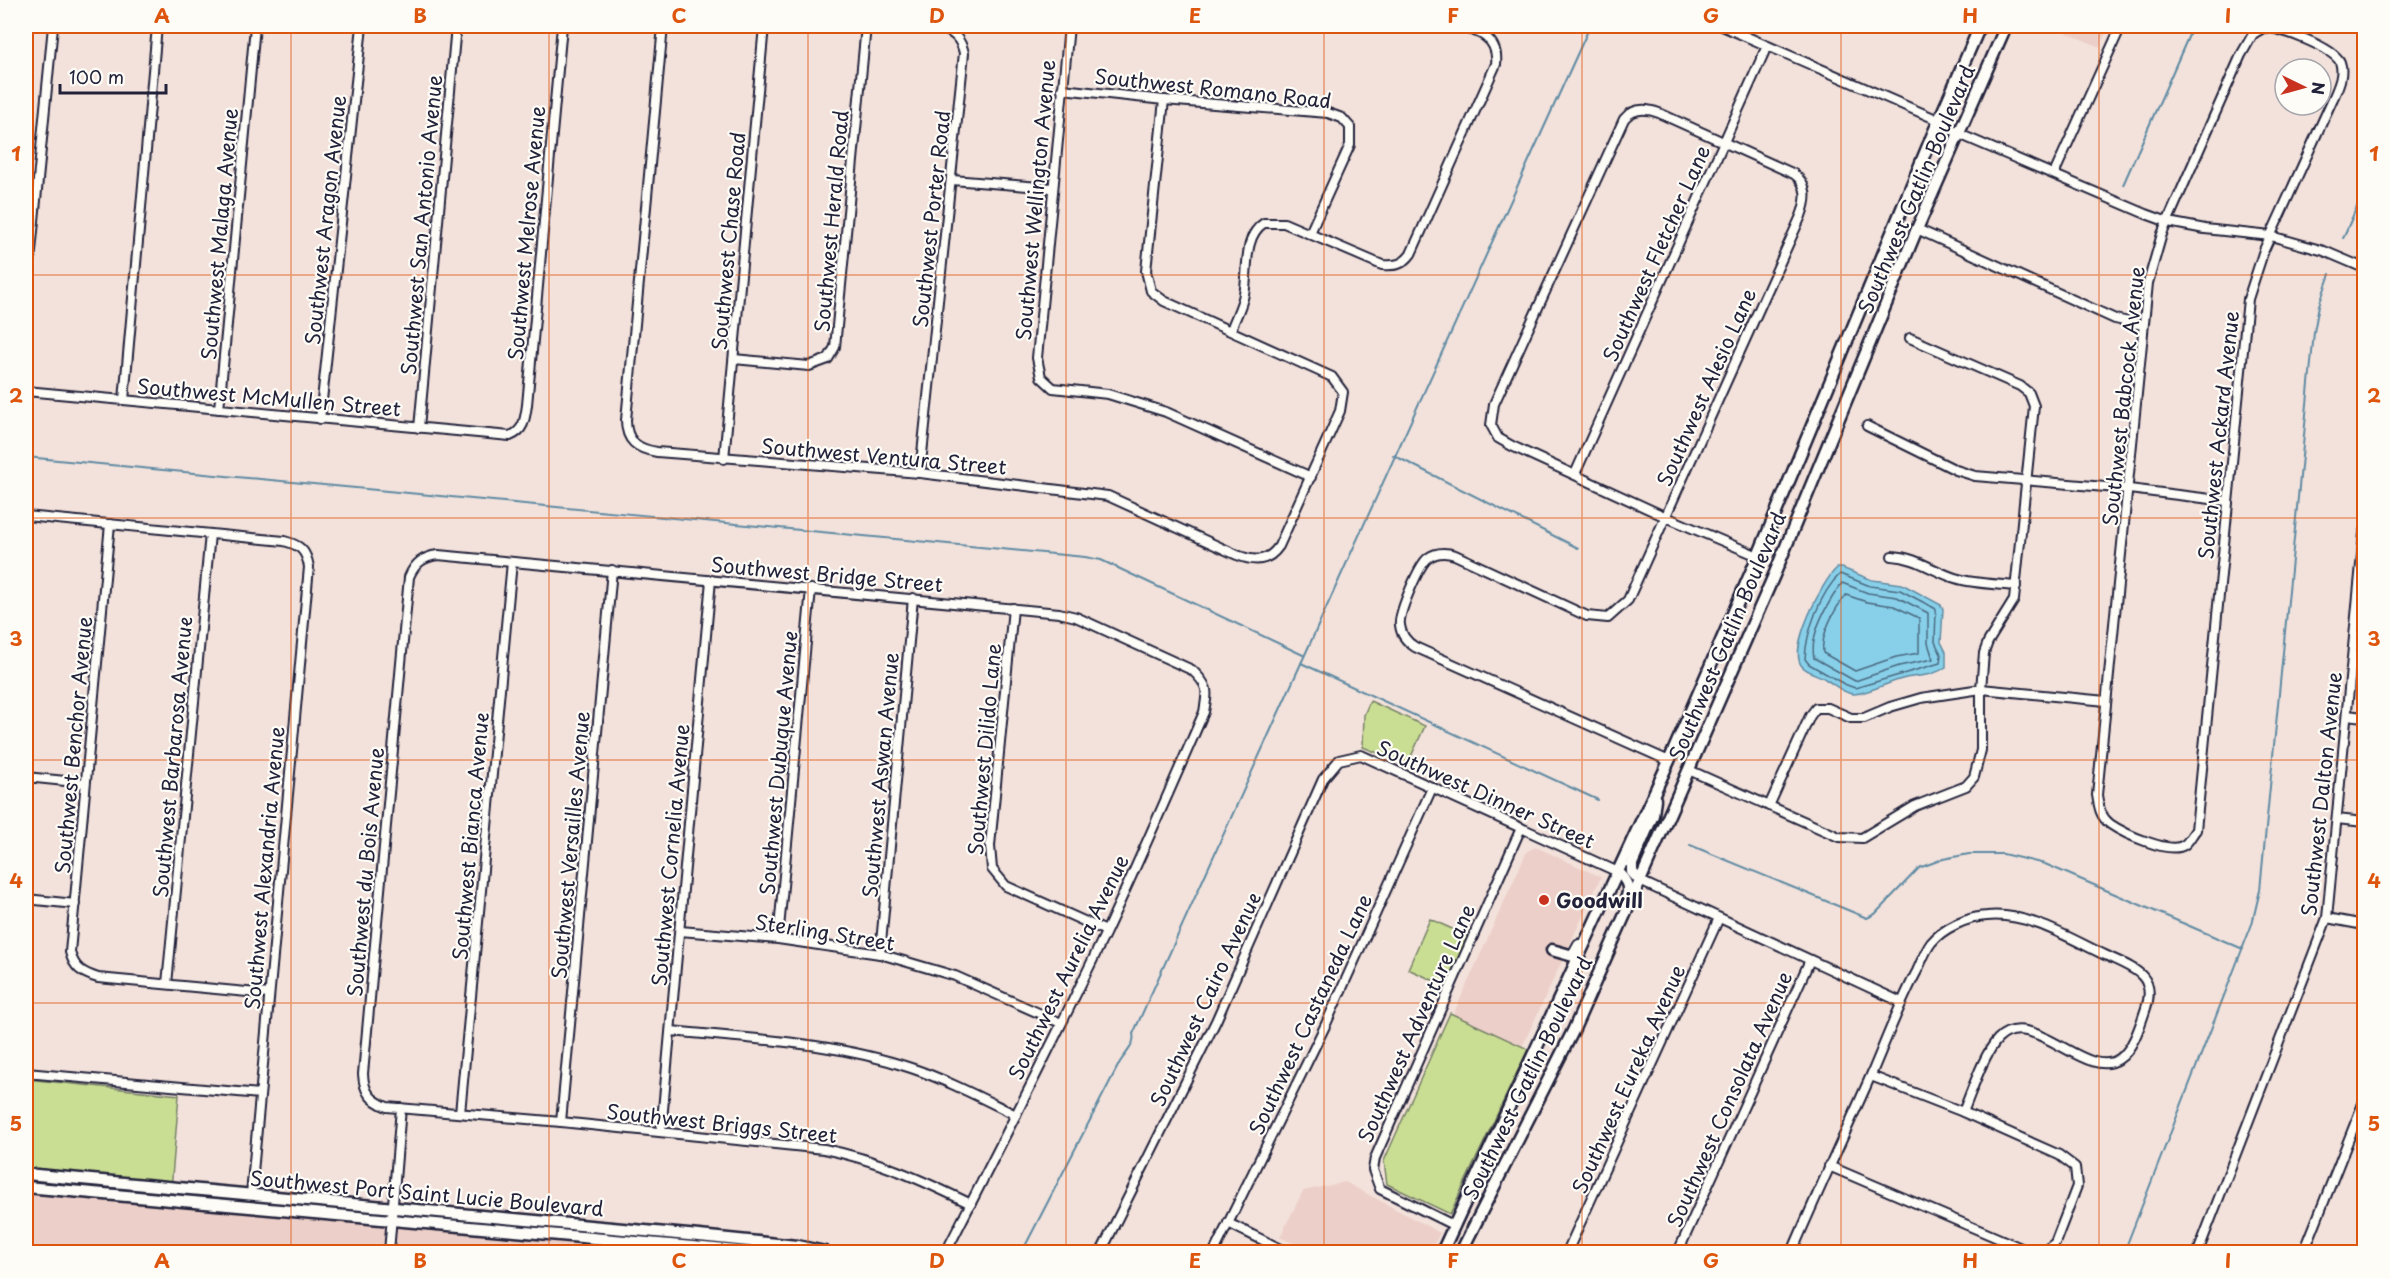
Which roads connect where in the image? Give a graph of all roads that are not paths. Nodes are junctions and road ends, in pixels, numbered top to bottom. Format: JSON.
{"nodes":[{"id":1,"x":53,"y":26,"type":"edge"},
{"id":2,"x":157,"y":26,"type":"edge"},
{"id":3,"x":255,"y":26,"type":"edge"},
{"id":4,"x":362,"y":26,"type":"edge"},
{"id":5,"x":456,"y":26,"type":"edge"},
{"id":6,"x":561,"y":26,"type":"edge"},
{"id":7,"x":663,"y":26,"type":"edge"},
{"id":8,"x":764,"y":26,"type":"edge"},
{"id":9,"x":866,"y":26,"type":"edge"},
{"id":10,"x":892,"y":26,"type":"edge"},
{"id":11,"x":1069,"y":26,"type":"edge"},
{"id":12,"x":1455,"y":26,"type":"edge"},
{"id":13,"x":1722,"y":26,"type":"edge"},
{"id":14,"x":1980,"y":26,"type":"edge"},
{"id":15,"x":2006,"y":26,"type":"edge"},
{"id":16,"x":2121,"y":26,"type":"edge"},
{"id":17,"x":1767,"y":46,"type":"junction"},
{"id":18,"x":2340,"y":62,"type":"joint"},
{"id":19,"x":1062,"y":89,"type":"junction"},
{"id":20,"x":1164,"y":100,"type":"junction"},
{"id":21,"x":1938,"y":120,"type":"junction"},
{"id":22,"x":1959,"y":134,"type":"junction"},
{"id":23,"x":1723,"y":142,"type":"junction"},
{"id":24,"x":2054,"y":174,"type":"junction"},
{"id":25,"x":952,"y":180,"type":"junction"},
{"id":26,"x":1052,"y":188,"type":"junction"},
{"id":27,"x":2168,"y":222,"type":"junction"},
{"id":28,"x":1917,"y":230,"type":"junction"},
{"id":29,"x":1310,"y":233,"type":"junction"},
{"id":30,"x":2271,"y":236,"type":"junction"},
{"id":31,"x":2364,"y":268,"type":"edge"},
{"id":32,"x":26,"y":303,"type":"edge"},
{"id":33,"x":2143,"y":325,"type":"junction"},
{"id":34,"x":1231,"y":330,"type":"junction"},
{"id":35,"x":1910,"y":338,"type":"dead end"},
{"id":36,"x":734,"y":359,"type":"junction"},
{"id":37,"x":26,"y":391,"type":"edge"},
{"id":38,"x":123,"y":400,"type":"junction"},
{"id":39,"x":219,"y":409,"type":"junction"},
{"id":40,"x":320,"y":419,"type":"junction"},
{"id":41,"x":1867,"y":426,"type":"dead end"},
{"id":42,"x":419,"y":428,"type":"junction"},
{"id":43,"x":510,"y":436,"type":"joint"},
{"id":44,"x":724,"y":459,"type":"junction"},
{"id":45,"x":921,"y":473,"type":"junction"},
{"id":46,"x":1575,"y":474,"type":"junction"},
{"id":47,"x":1311,"y":477,"type":"junction"},
{"id":48,"x":2027,"y":480,"type":"junction"},
{"id":49,"x":2129,"y":489,"type":"junction"},
{"id":50,"x":2227,"y":501,"type":"junction"},
{"id":51,"x":26,"y":516,"type":"edge"},
{"id":52,"x":1665,"y":517,"type":"junction"},
{"id":53,"x":110,"y":524,"type":"junction"},
{"id":54,"x":2364,"y":533,"type":"edge"},
{"id":55,"x":210,"y":534,"type":"junction"},
{"id":56,"x":1758,"y":556,"type":"junction"},
{"id":57,"x":1892,"y":556,"type":"dead end"},
{"id":58,"x":421,"y":560,"type":"joint"},
{"id":59,"x":512,"y":562,"type":"junction"},
{"id":60,"x":612,"y":570,"type":"junction"},
{"id":61,"x":711,"y":580,"type":"junction"},
{"id":62,"x":2016,"y":586,"type":"junction"},
{"id":63,"x":812,"y":589,"type":"junction"},
{"id":64,"x":913,"y":598,"type":"junction"},
{"id":65,"x":1013,"y":608,"type":"junction"},
{"id":66,"x":2361,"y":613,"type":"edge"},
{"id":67,"x":1981,"y":689,"type":"junction"},
{"id":68,"x":1208,"y":691,"type":"joint"},
{"id":69,"x":2106,"y":701,"type":"junction"},
{"id":70,"x":2346,"y":715,"type":"junction"},
{"id":71,"x":2364,"y":717,"type":"edge"},
{"id":72,"x":1340,"y":760,"type":"joint"},
{"id":73,"x":1669,"y":761,"type":"junction"},
{"id":74,"x":1689,"y":770,"type":"junction"},
{"id":75,"x":26,"y":777,"type":"edge"},
{"id":76,"x":85,"y":783,"type":"junction"},
{"id":77,"x":1432,"y":788,"type":"junction"},
{"id":78,"x":1656,"y":789,"type":"junction"},
{"id":79,"x":1769,"y":806,"type":"junction"},
{"id":80,"x":2099,"y":810,"type":"joint"},
{"id":81,"x":2337,"y":819,"type":"junction"},
{"id":82,"x":2364,"y":822,"type":"edge"},
{"id":83,"x":1521,"y":828,"type":"junction"},
{"id":84,"x":1618,"y":872,"type":"junction"},
{"id":85,"x":1640,"y":881,"type":"junction"},
{"id":86,"x":1608,"y":893,"type":"junction"},
{"id":87,"x":26,"y":899,"type":"edge"},
{"id":88,"x":75,"y":904,"type":"junction"},
{"id":89,"x":1719,"y":918,"type":"junction"},
{"id":90,"x":2326,"y":918,"type":"junction"},
{"id":91,"x":2364,"y":925,"type":"edge"},
{"id":92,"x":1106,"y":931,"type":"junction"},
{"id":93,"x":680,"y":932,"type":"junction"},
{"id":94,"x":778,"y":939,"type":"junction"},
{"id":95,"x":880,"y":954,"type":"junction"},
{"id":96,"x":1606,"y":956,"type":"junction"},
{"id":97,"x":1810,"y":960,"type":"junction"},
{"id":98,"x":1572,"y":971,"type":"junction"},
{"id":99,"x":167,"y":984,"type":"junction"},
{"id":100,"x":269,"y":994,"type":"junction"},
{"id":101,"x":1901,"y":1002,"type":"junction"},
{"id":102,"x":1061,"y":1023,"type":"junction"},
{"id":103,"x":671,"y":1031,"type":"junction"},
{"id":104,"x":26,"y":1073,"type":"edge"},
{"id":105,"x":1871,"y":1076,"type":"junction"},
{"id":106,"x":260,"y":1094,"type":"junction"},
{"id":107,"x":2364,"y":1101,"type":"edge"},
{"id":108,"x":401,"y":1108,"type":"junction"},
{"id":109,"x":1964,"y":1112,"type":"junction"},
{"id":110,"x":460,"y":1113,"type":"junction"},
{"id":111,"x":1016,"y":1115,"type":"junction"},
{"id":112,"x":561,"y":1122,"type":"junction"},
{"id":113,"x":661,"y":1132,"type":"junction"},
{"id":114,"x":1829,"y":1166,"type":"junction"},
{"id":115,"x":26,"y":1174,"type":"edge"},
{"id":116,"x":26,"y":1187,"type":"edge"},
{"id":117,"x":251,"y":1194,"type":"junction"},
{"id":118,"x":971,"y":1204,"type":"junction"},
{"id":119,"x":224,"y":1205,"type":"junction"},
{"id":120,"x":393,"y":1206,"type":"junction"},
{"id":121,"x":393,"y":1219,"type":"junction"},
{"id":122,"x":1228,"y":1223,"type":"junction"},
{"id":123,"x":1455,"y":1226,"type":"junction"},
{"id":124,"x":624,"y":1230,"type":"junction"},
{"id":125,"x":598,"y":1240,"type":"junction"},
{"id":126,"x":389,"y":1252,"type":"edge"},
{"id":127,"x":747,"y":1252,"type":"edge"},
{"id":128,"x":825,"y":1252,"type":"edge"},
{"id":129,"x":946,"y":1252,"type":"edge"},
{"id":130,"x":1101,"y":1252,"type":"edge"},
{"id":131,"x":1214,"y":1252,"type":"edge"},
{"id":132,"x":1287,"y":1252,"type":"edge"},
{"id":133,"x":1442,"y":1252,"type":"edge"},
{"id":134,"x":1461,"y":1252,"type":"edge"},
{"id":135,"x":1567,"y":1252,"type":"edge"},
{"id":136,"x":1678,"y":1252,"type":"edge"},
{"id":137,"x":1792,"y":1252,"type":"edge"},
{"id":138,"x":2198,"y":1252,"type":"edge"},
{"id":139,"x":2304,"y":1252,"type":"edge"}],
"edges":[{"from":1,"to":32,"type":"street"},
{"from":2,"to":38,"type":"street"},
{"from":3,"to":39,"type":"street","name":"Southwest Malaga Avenue"},
{"from":4,"to":40,"type":"street","name":"Southwest Aragon Avenue"},
{"from":5,"to":42,"type":"street","name":"Southwest San Antonio Avenue"},
{"from":6,"to":43,"type":"street","name":"Southwest Melrose Avenue"},
{"from":7,"to":44,"type":"street","name":"Southwest Ventura Street"},
{"from":8,"to":36,"type":"street","name":"Southwest Chase Road"},
{"from":9,"to":36,"type":"street","name":"Southwest Herald Road"},
{"from":10,"to":25,"type":"street","name":"Southwest Porter Road"},
{"from":11,"to":19,"type":"street","name":"Southwest Wellington Avenue"},
{"from":12,"to":29,"type":"street"},
{"from":13,"to":17,"type":"street"},
{"from":14,"to":21,"type":"main road","name":"Southwest Gatlin Boulevard"},
{"from":15,"to":22,"type":"main road","name":"Southwest Gatlin Boulevard"},
{"from":16,"to":24,"type":"street"},
{"from":17,"to":21,"type":"street"},
{"from":17,"to":23,"type":"street","name":"Southwest Fletcher Lane"},
{"from":18,"to":27,"type":"street","name":"Southwest Babcock Avenue"},
{"from":18,"to":30,"type":"street","name":"Southwest Ackard Avenue"},
{"from":19,"to":20,"type":"street","name":"Southwest Romano Road"},
{"from":19,"to":26,"type":"street","name":"Southwest Wellington Avenue"},
{"from":20,"to":29,"type":"street","name":"Southwest Romano Road"},
{"from":20,"to":34,"type":"street"},
{"from":21,"to":22,"type":"street"},
{"from":21,"to":56,"type":"main road","name":"Southwest Gatlin Boulevard"},
{"from":22,"to":24,"type":"street"},
{"from":22,"to":28,"type":"main road","name":"Southwest Gatlin Boulevard"},
{"from":23,"to":46,"type":"street","name":"Southwest Fletcher Lane"},
{"from":23,"to":46,"type":"street"},
{"from":23,"to":52,"type":"street","name":"Southwest Alesio Lane"},
{"from":24,"to":27,"type":"street"},
{"from":25,"to":26,"type":"street"},
{"from":25,"to":45,"type":"street","name":"Southwest Porter Road"},
{"from":26,"to":47,"type":"street","name":"Southwest Wellington Avenue"},
{"from":27,"to":30,"type":"street"},
{"from":27,"to":33,"type":"street","name":"Southwest Babcock Avenue"},
{"from":28,"to":33,"type":"street"},
{"from":28,"to":74,"type":"main road","name":"Southwest Gatlin Boulevard"},
{"from":29,"to":34,"type":"street"},
{"from":30,"to":31,"type":"street"},
{"from":30,"to":50,"type":"street","name":"Southwest Ackard Avenue"},
{"from":33,"to":49,"type":"street","name":"Southwest Babcock Avenue"},
{"from":34,"to":47,"type":"street"},
{"from":35,"to":48,"type":"street"},
{"from":36,"to":44,"type":"street","name":"Southwest Chase Road"},
{"from":37,"to":38,"type":"street","name":"Southwest McMullen Street"},
{"from":38,"to":39,"type":"street","name":"Southwest McMullen Street"},
{"from":39,"to":40,"type":"street","name":"Southwest McMullen Street"},
{"from":40,"to":42,"type":"street","name":"Southwest McMullen Street"},
{"from":41,"to":48,"type":"street"},
{"from":42,"to":43,"type":"street","name":"Southwest McMullen Street"},
{"from":44,"to":45,"type":"street","name":"Southwest Ventura Street"},
{"from":45,"to":47,"type":"street","name":"Southwest Ventura Street"},
{"from":46,"to":52,"type":"street"},
{"from":48,"to":49,"type":"street"},
{"from":48,"to":62,"type":"street"},
{"from":49,"to":50,"type":"street"},
{"from":49,"to":69,"type":"street","name":"Southwest Babcock Avenue"},
{"from":50,"to":80,"type":"street","name":"Southwest Ackard Avenue"},
{"from":51,"to":53,"type":"street"},
{"from":52,"to":56,"type":"street"},
{"from":52,"to":73,"type":"street","name":"Southwest Alesio Lane"},
{"from":53,"to":55,"type":"street"},
{"from":53,"to":76,"type":"street","name":"Southwest Benchor Avenue"},
{"from":54,"to":66,"type":"street","name":"Southwest Dalton Avenue"},
{"from":55,"to":99,"type":"street","name":"Southwest Barbarosa Avenue"},
{"from":55,"to":100,"type":"street","name":"Southwest Alexandria Avenue"},
{"from":56,"to":73,"type":"main road","name":"Southwest Gatlin Boulevard"},
{"from":57,"to":62,"type":"street"},
{"from":58,"to":59,"type":"street","name":"Southwest Bridge Street"},
{"from":58,"to":108,"type":"street","name":"Southwest du Bois Avenue"},
{"from":59,"to":60,"type":"street","name":"Southwest Bridge Street"},
{"from":59,"to":110,"type":"street","name":"Southwest Bianca Avenue"},
{"from":60,"to":61,"type":"street","name":"Southwest Bridge Street"},
{"from":60,"to":112,"type":"street","name":"Southwest Versailles Avenue"},
{"from":61,"to":63,"type":"street","name":"Southwest Bridge Street"},
{"from":61,"to":93,"type":"street","name":"Southwest Cornelia Avenue"},
{"from":62,"to":67,"type":"street"},
{"from":63,"to":64,"type":"street","name":"Southwest Bridge Street"},
{"from":63,"to":94,"type":"street","name":"Southwest Dubuque Avenue"},
{"from":64,"to":65,"type":"street","name":"Southwest Bridge Street"},
{"from":64,"to":95,"type":"street","name":"Southwest Aswan Avenue"},
{"from":65,"to":68,"type":"street","name":"Southwest Bridge Street"},
{"from":65,"to":92,"type":"street","name":"Southwest Dilido Lane"},
{"from":66,"to":70,"type":"street","name":"Southwest Dalton Avenue"},
{"from":67,"to":69,"type":"street"},
{"from":67,"to":79,"type":"street"},
{"from":67,"to":79,"type":"street"},
{"from":68,"to":92,"type":"street","name":"Southwest Aurelia Avenue"},
{"from":69,"to":80,"type":"street","name":"Southwest Babcock Avenue"},
{"from":70,"to":71,"type":"street"},
{"from":70,"to":81,"type":"street","name":"Southwest Dalton Avenue"},
{"from":72,"to":77,"type":"street","name":"Southwest Dinner Street"},
{"from":72,"to":130,"type":"street","name":"Southwest Cairo Avenue"},
{"from":73,"to":78,"type":"main road","name":"Southwest Gatlin Boulevard"},
{"from":74,"to":79,"type":"street"},
{"from":74,"to":85,"type":"main road","name":"Southwest Gatlin Boulevard"},
{"from":75,"to":76,"type":"street"},
{"from":76,"to":88,"type":"street","name":"Southwest Benchor Avenue"},
{"from":77,"to":83,"type":"street","name":"Southwest Dinner Street"},
{"from":77,"to":122,"type":"street","name":"Southwest Castaneda Lane"},
{"from":78,"to":84,"type":"main road","name":"Southwest Gatlin Boulevard"},
{"from":78,"to":85,"type":"main road"},
{"from":81,"to":82,"type":"street"},
{"from":81,"to":90,"type":"street","name":"Southwest Dalton Avenue"},
{"from":83,"to":84,"type":"street","name":"Southwest Dinner Street"},
{"from":83,"to":123,"type":"street","name":"Southwest Adventure Lane"},
{"from":84,"to":86,"type":"main road","name":"Southwest Gatlin Boulevard"},
{"from":84,"to":96,"type":"main road"},
{"from":85,"to":89,"type":"street"},
{"from":85,"to":96,"type":"main road","name":"Southwest Gatlin Boulevard"},
{"from":86,"to":98,"type":"main road","name":"Southwest Gatlin Boulevard"},
{"from":86,"to":98,"type":"main road"},
{"from":87,"to":88,"type":"street"},
{"from":88,"to":99,"type":"street","name":"Southwest Benchor Avenue"},
{"from":89,"to":97,"type":"street"},
{"from":89,"to":135,"type":"street","name":"Southwest Eureka Avenue"},
{"from":90,"to":91,"type":"street"},
{"from":90,"to":138,"type":"street","name":"Southwest Dalton Avenue"},
{"from":92,"to":102,"type":"street","name":"Southwest Aurelia Avenue"},
{"from":93,"to":94,"type":"street","name":"Sterling Street"},
{"from":93,"to":103,"type":"street","name":"Southwest Cornelia Avenue"},
{"from":94,"to":95,"type":"street","name":"Sterling Street"},
{"from":95,"to":102,"type":"street","name":"Sterling Street"},
{"from":96,"to":134,"type":"main road","name":"Southwest Gatlin Boulevard"},
{"from":97,"to":101,"type":"street"},
{"from":97,"to":136,"type":"street","name":"Southwest Consolata Avenue"},
{"from":98,"to":123,"type":"main road","name":"Southwest Gatlin Boulevard"},
{"from":99,"to":100,"type":"street"},
{"from":100,"to":106,"type":"street","name":"Southwest Alexandria Avenue"},
{"from":101,"to":105,"type":"street"},
{"from":101,"to":109,"type":"street"},
{"from":102,"to":111,"type":"street","name":"Southwest Aurelia Avenue"},
{"from":103,"to":111,"type":"street"},
{"from":103,"to":113,"type":"street","name":"Southwest Cornelia Avenue"},
{"from":104,"to":106,"type":"street"},
{"from":105,"to":109,"type":"street"},
{"from":105,"to":114,"type":"street"},
{"from":106,"to":117,"type":"street","name":"Southwest Alexandria Avenue"},
{"from":107,"to":139,"type":"street"},
{"from":108,"to":110,"type":"street","name":"Southwest du Bois Avenue"},
{"from":108,"to":120,"type":"street"},
{"from":109,"to":114,"type":"street"},
{"from":110,"to":112,"type":"street","name":"Southwest Briggs Street"},
{"from":111,"to":118,"type":"street","name":"Southwest Aurelia Avenue"},
{"from":112,"to":113,"type":"street","name":"Southwest Briggs Street"},
{"from":113,"to":118,"type":"street","name":"Southwest Briggs Street"},
{"from":114,"to":137,"type":"street"},
{"from":115,"to":117,"type":"main road","name":"Southwest Port Saint Lucie Boulevard"},
{"from":116,"to":119,"type":"main road","name":"Southwest Port Saint Lucie Boulevard"},
{"from":117,"to":119,"type":"main road"},
{"from":117,"to":120,"type":"main road","name":"Southwest Port Saint Lucie Boulevard"},
{"from":118,"to":129,"type":"street","name":"Southwest Aurelia Avenue"},
{"from":119,"to":121,"type":"main road","name":"Southwest Port Saint Lucie Boulevard"},
{"from":120,"to":121,"type":"street"},
{"from":120,"to":124,"type":"main road","name":"Southwest Port Saint Lucie Boulevard"},
{"from":121,"to":125,"type":"main road","name":"Southwest Port Saint Lucie Boulevard"},
{"from":121,"to":126,"type":"street"},
{"from":122,"to":131,"type":"street","name":"Southwest Castaneda Lane"},
{"from":122,"to":132,"type":"street"},
{"from":123,"to":133,"type":"main road","name":"Southwest Gatlin Boulevard"},
{"from":124,"to":125,"type":"main road"},
{"from":124,"to":128,"type":"main road","name":"Southwest Port Saint Lucie Boulevard"},
{"from":125,"to":127,"type":"main road","name":"Southwest Port Saint Lucie Boulevard"}]}
